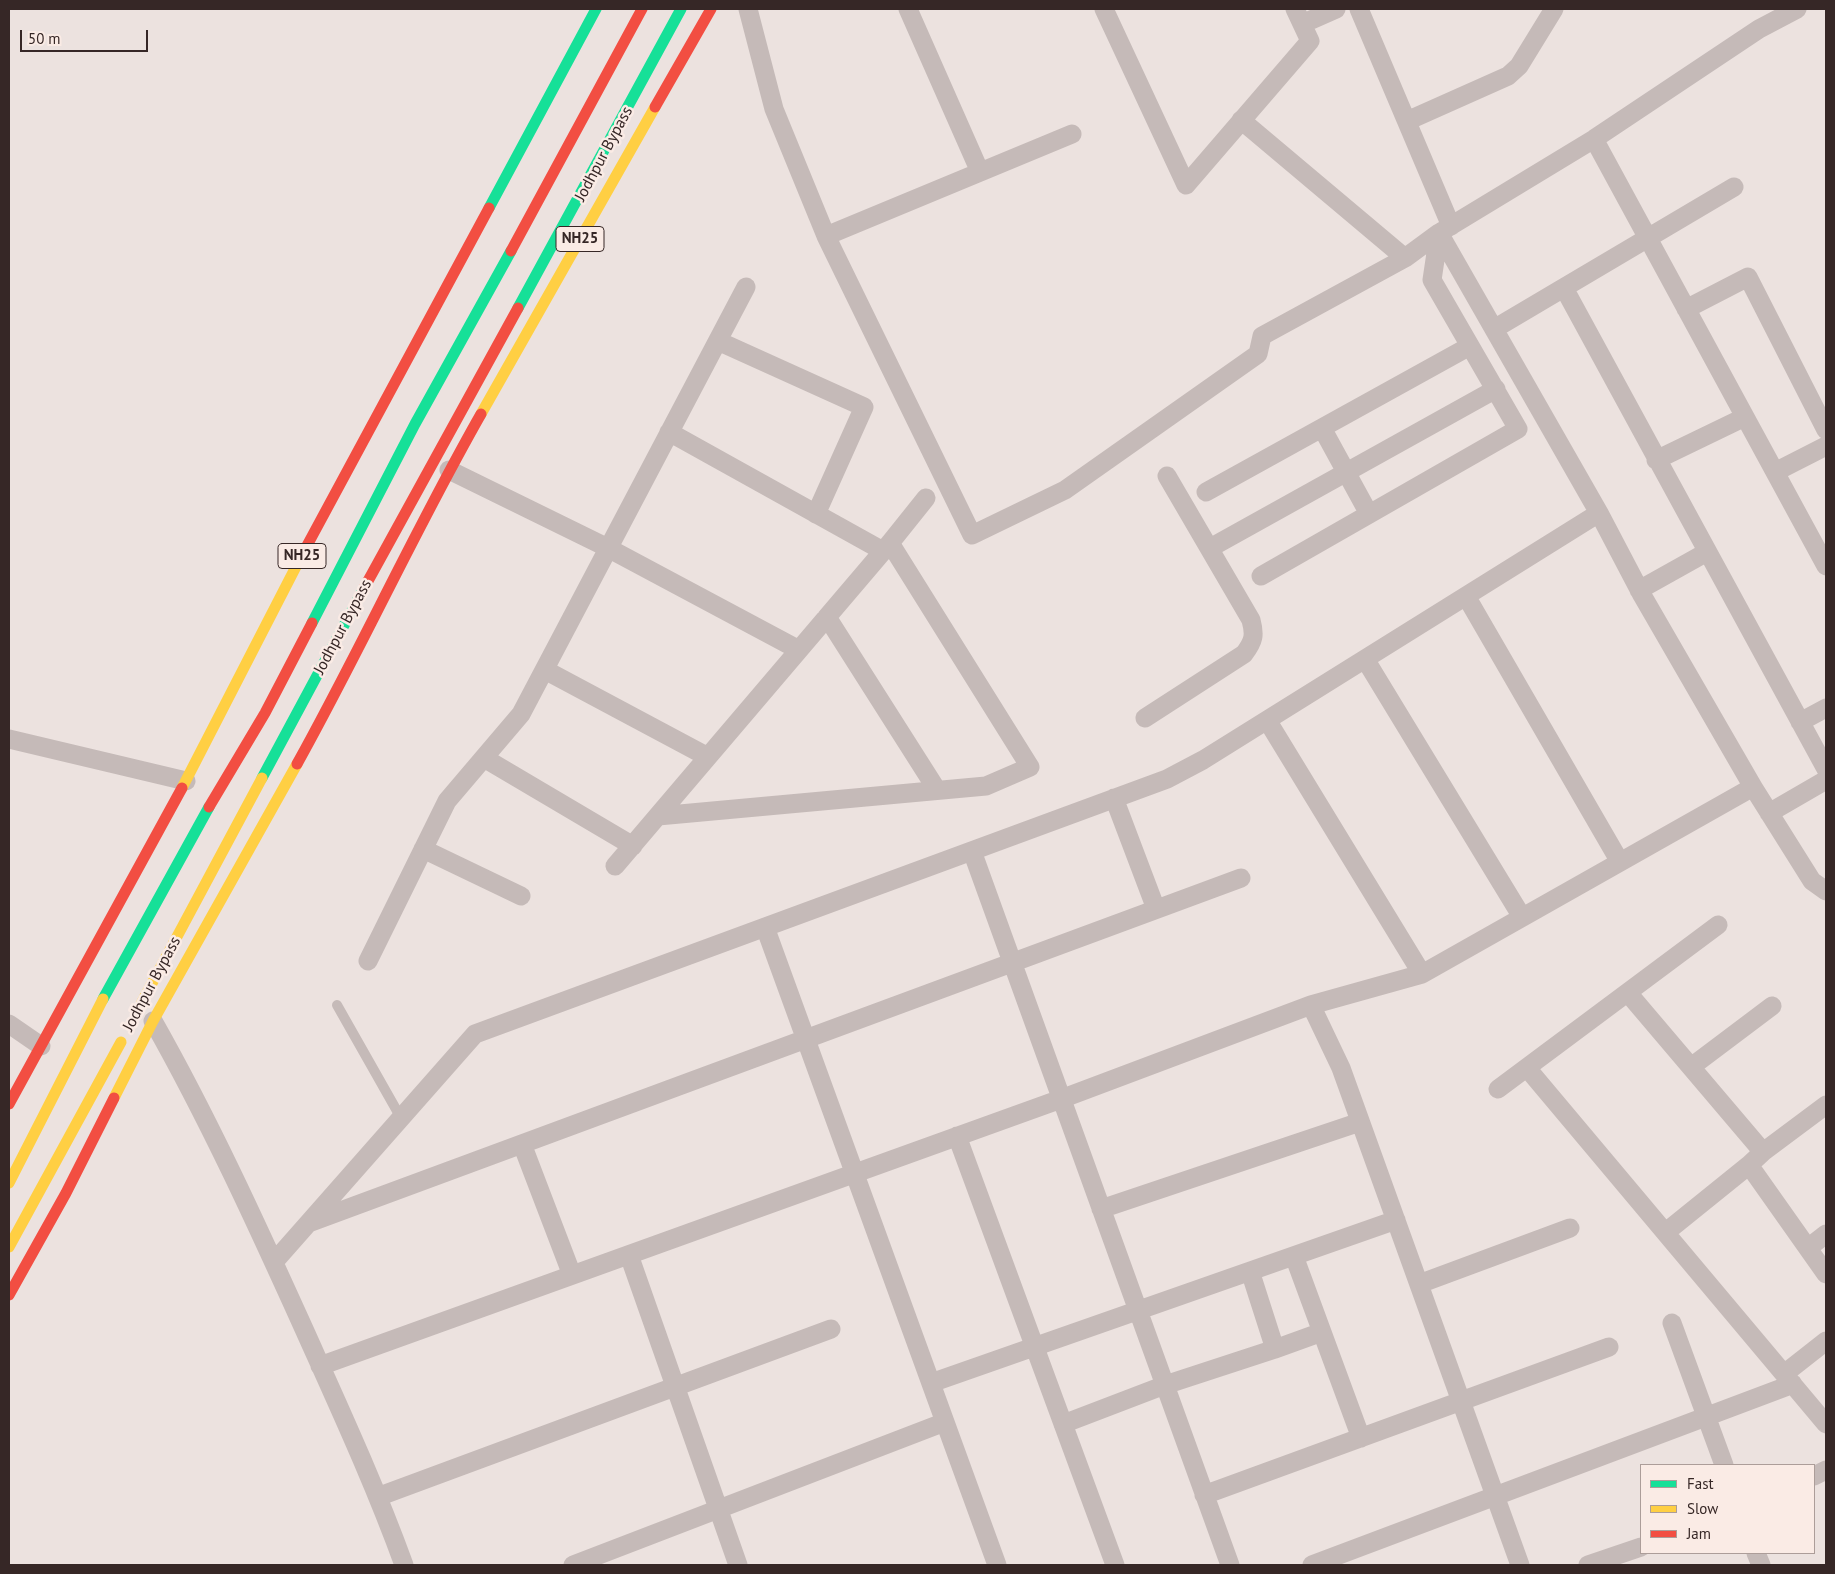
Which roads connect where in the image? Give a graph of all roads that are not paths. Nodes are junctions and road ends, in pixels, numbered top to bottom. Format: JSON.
{"nodes":[{"id":1,"x":596,"y":9,"type":"edge"},
{"id":2,"x":642,"y":9,"type":"edge"},
{"id":3,"x":681,"y":9,"type":"edge"},
{"id":4,"x":711,"y":9,"type":"edge"},
{"id":5,"x":748,"y":9,"type":"edge"},
{"id":6,"x":908,"y":9,"type":"edge"},
{"id":7,"x":1104,"y":9,"type":"edge"},
{"id":8,"x":1336,"y":9,"type":"edge"},
{"id":9,"x":1359,"y":9,"type":"edge"},
{"id":10,"x":1554,"y":9,"type":"edge"},
{"id":11,"x":1797,"y":9,"type":"edge"},
{"id":12,"x":1298,"y":16,"type":"edge"},
{"id":13,"x":1241,"y":120,"type":"junction"},
{"id":14,"x":1407,"y":121,"type":"junction"},
{"id":15,"x":1072,"y":134,"type":"dead end"},
{"id":16,"x":1594,"y":139,"type":"junction"},
{"id":17,"x":980,"y":172,"type":"junction"},
{"id":18,"x":1734,"y":187,"type":"dead end"},
{"id":19,"x":1445,"y":229,"type":"junction"},
{"id":20,"x":826,"y":236,"type":"junction"},
{"id":21,"x":1648,"y":238,"type":"junction"},
{"id":22,"x":1405,"y":258,"type":"junction"},
{"id":23,"x":746,"y":287,"type":"dead end"},
{"id":24,"x":1564,"y":288,"type":"junction"},
{"id":25,"x":1686,"y":309,"type":"junction"},
{"id":26,"x":1494,"y":329,"type":"junction"},
{"id":27,"x":718,"y":340,"type":"junction"},
{"id":28,"x":1470,"y":346,"type":"junction"},
{"id":29,"x":1496,"y":389,"type":"junction"},
{"id":30,"x":1745,"y":417,"type":"junction"},
{"id":31,"x":1322,"y":428,"type":"junction"},
{"id":32,"x":1826,"y":430,"type":"edge"},
{"id":33,"x":669,"y":432,"type":"junction"},
{"id":34,"x":1826,"y":446,"type":"edge"},
{"id":35,"x":1656,"y":460,"type":"junction"},
{"id":36,"x":449,"y":470,"type":"junction"},
{"id":37,"x":1346,"y":472,"type":"junction"},
{"id":38,"x":1775,"y":472,"type":"junction"},
{"id":39,"x":1167,"y":476,"type":"dead end"},
{"id":40,"x":1206,"y":492,"type":"dead end"},
{"id":41,"x":926,"y":498,"type":"dead end"},
{"id":42,"x":1599,"y":513,"type":"junction"},
{"id":43,"x":816,"y":514,"type":"junction"},
{"id":44,"x":1370,"y":514,"type":"junction"},
{"id":45,"x":886,"y":547,"type":"junction"},
{"id":46,"x":608,"y":548,"type":"junction"},
{"id":47,"x":1210,"y":548,"type":"junction"},
{"id":48,"x":1708,"y":552,"type":"junction"},
{"id":49,"x":1826,"y":566,"type":"edge"},
{"id":50,"x":1261,"y":576,"type":"dead end"},
{"id":51,"x":1639,"y":590,"type":"junction"},
{"id":52,"x":1466,"y":596,"type":"junction"},
{"id":53,"x":827,"y":617,"type":"junction"},
{"id":54,"x":799,"y":650,"type":"junction"},
{"id":55,"x":1365,"y":659,"type":"junction"},
{"id":56,"x":544,"y":670,"type":"junction"},
{"id":57,"x":1826,"y":708,"type":"edge"},
{"id":58,"x":1145,"y":718,"type":"dead end"},
{"id":59,"x":1267,"y":720,"type":"junction"},
{"id":60,"x":1800,"y":722,"type":"junction"},
{"id":61,"x":9,"y":739,"type":"edge"},
{"id":62,"x":708,"y":757,"type":"junction"},
{"id":63,"x":484,"y":758,"type":"junction"},
{"id":64,"x":1826,"y":769,"type":"edge"},
{"id":65,"x":1826,"y":780,"type":"edge"},
{"id":66,"x":186,"y":782,"type":"junction"},
{"id":67,"x":1753,"y":787,"type":"junction"},
{"id":68,"x":936,"y":790,"type":"junction"},
{"id":69,"x":1114,"y":798,"type":"junction"},
{"id":70,"x":1769,"y":813,"type":"junction"},
{"id":71,"x":658,"y":816,"type":"junction"},
{"id":72,"x":633,"y":846,"type":"junction"},
{"id":73,"x":423,"y":850,"type":"junction"},
{"id":74,"x":972,"y":851,"type":"junction"},
{"id":75,"x":1620,"y":862,"type":"junction"},
{"id":76,"x":615,"y":866,"type":"dead end"},
{"id":77,"x":1241,"y":878,"type":"dead end"},
{"id":78,"x":1821,"y":882,"type":"edge"},
{"id":79,"x":521,"y":896,"type":"dead end"},
{"id":80,"x":1156,"y":909,"type":"junction"},
{"id":81,"x":1522,"y":917,"type":"junction"},
{"id":82,"x":1718,"y":925,"type":"dead end"},
{"id":83,"x":765,"y":927,"type":"junction"},
{"id":84,"x":368,"y":961,"type":"dead end"},
{"id":85,"x":1012,"y":962,"type":"junction"},
{"id":86,"x":1422,"y":974,"type":"junction"},
{"id":87,"x":1628,"y":993,"type":"junction"},
{"id":88,"x":1311,"y":1005,"type":"junction"},
{"id":89,"x":338,"y":1006,"type":"dead end"},
{"id":90,"x":1772,"y":1006,"type":"dead end"},
{"id":91,"x":145,"y":1016,"type":"junction"},
{"id":92,"x":9,"y":1024,"type":"edge"},
{"id":93,"x":129,"y":1028,"type":"dead end"},
{"id":94,"x":806,"y":1039,"type":"junction"},
{"id":95,"x":41,"y":1046,"type":"junction"},
{"id":96,"x":1691,"y":1067,"type":"junction"},
{"id":97,"x":1527,"y":1068,"type":"junction"},
{"id":98,"x":1498,"y":1090,"type":"dead end"},
{"id":99,"x":1061,"y":1099,"type":"junction"},
{"id":100,"x":9,"y":1104,"type":"edge"},
{"id":101,"x":1826,"y":1104,"type":"edge"},
{"id":102,"x":401,"y":1118,"type":"junction"},
{"id":103,"x":1360,"y":1122,"type":"junction"},
{"id":104,"x":957,"y":1136,"type":"junction"},
{"id":105,"x":522,"y":1144,"type":"junction"},
{"id":106,"x":1763,"y":1152,"type":"junction"},
{"id":107,"x":1749,"y":1165,"type":"junction"},
{"id":108,"x":854,"y":1173,"type":"junction"},
{"id":109,"x":9,"y":1183,"type":"edge"},
{"id":110,"x":1101,"y":1209,"type":"junction"},
{"id":111,"x":1396,"y":1220,"type":"junction"},
{"id":112,"x":308,"y":1223,"type":"junction"},
{"id":113,"x":1570,"y":1228,"type":"dead end"},
{"id":114,"x":1666,"y":1232,"type":"junction"},
{"id":115,"x":1826,"y":1234,"type":"edge"},
{"id":116,"x":9,"y":1247,"type":"edge"},
{"id":117,"x":1808,"y":1248,"type":"junction"},
{"id":118,"x":629,"y":1255,"type":"junction"},
{"id":119,"x":1294,"y":1256,"type":"junction"},
{"id":120,"x":274,"y":1262,"type":"junction"},
{"id":121,"x":1250,"y":1272,"type":"junction"},
{"id":122,"x":1826,"y":1274,"type":"edge"},
{"id":123,"x":572,"y":1275,"type":"junction"},
{"id":124,"x":1419,"y":1284,"type":"junction"},
{"id":125,"x":9,"y":1295,"type":"edge"},
{"id":126,"x":1138,"y":1311,"type":"junction"},
{"id":127,"x":1672,"y":1323,"type":"dead end"},
{"id":128,"x":832,"y":1329,"type":"dead end"},
{"id":129,"x":1322,"y":1332,"type":"junction"},
{"id":130,"x":1826,"y":1341,"type":"edge"},
{"id":131,"x":1035,"y":1347,"type":"junction"},
{"id":132,"x":1275,"y":1348,"type":"junction"},
{"id":133,"x":1609,"y":1348,"type":"dead end"},
{"id":134,"x":320,"y":1366,"type":"junction"},
{"id":135,"x":1789,"y":1379,"type":"junction"},
{"id":136,"x":931,"y":1383,"type":"junction"},
{"id":137,"x":1164,"y":1385,"type":"junction"},
{"id":138,"x":675,"y":1387,"type":"junction"},
{"id":139,"x":1461,"y":1402,"type":"junction"},
{"id":140,"x":1706,"y":1417,"type":"junction"},
{"id":141,"x":945,"y":1422,"type":"junction"},
{"id":142,"x":1063,"y":1424,"type":"junction"},
{"id":143,"x":1826,"y":1424,"type":"edge"},
{"id":144,"x":1361,"y":1438,"type":"junction"},
{"id":145,"x":1724,"y":1464,"type":"edge"},
{"id":146,"x":1204,"y":1495,"type":"junction"},
{"id":147,"x":380,"y":1496,"type":"junction"},
{"id":148,"x":1495,"y":1496,"type":"junction"},
{"id":149,"x":718,"y":1509,"type":"junction"},
{"id":150,"x":1640,"y":1547,"type":"edge"},
{"id":151,"x":398,"y":1563,"type":"edge"},
{"id":152,"x":573,"y":1565,"type":"edge"},
{"id":153,"x":738,"y":1565,"type":"edge"},
{"id":154,"x":997,"y":1565,"type":"edge"},
{"id":155,"x":1115,"y":1565,"type":"edge"},
{"id":156,"x":1230,"y":1565,"type":"edge"},
{"id":157,"x":1312,"y":1565,"type":"edge"},
{"id":158,"x":1520,"y":1565,"type":"edge"},
{"id":159,"x":1588,"y":1565,"type":"edge"}],
"edges":[{"from":1,"to":66,"type":"highway","number":"NH25"},
{"from":2,"to":109,"type":"highway","name":"Jodhpur Bypass","number":"NH25"},
{"from":3,"to":91,"type":"highway","name":"Jodhpur Bypass","number":"NH25"},
{"from":4,"to":36,"type":"highway","number":"NH25"},
{"from":5,"to":20,"type":"street"},
{"from":6,"to":17,"type":"street"},
{"from":7,"to":13,"type":"street"},
{"from":8,"to":12,"type":"street"},
{"from":9,"to":14,"type":"street"},
{"from":10,"to":14,"type":"street"},
{"from":11,"to":16,"type":"street"},
{"from":12,"to":13,"type":"street"},
{"from":13,"to":22,"type":"street"},
{"from":14,"to":19,"type":"street"},
{"from":15,"to":17,"type":"street"},
{"from":16,"to":19,"type":"street"},
{"from":16,"to":21,"type":"street"},
{"from":17,"to":20,"type":"street"},
{"from":18,"to":21,"type":"street"},
{"from":19,"to":22,"type":"street"},
{"from":19,"to":26,"type":"street"},
{"from":19,"to":28,"type":"street"},
{"from":20,"to":22,"type":"street"},
{"from":21,"to":24,"type":"street"},
{"from":21,"to":25,"type":"street"},
{"from":23,"to":27,"type":"street"},
{"from":24,"to":26,"type":"street"},
{"from":24,"to":35,"type":"street"},
{"from":25,"to":30,"type":"street"},
{"from":25,"to":32,"type":"street"},
{"from":26,"to":42,"type":"street"},
{"from":27,"to":33,"type":"street"},
{"from":27,"to":43,"type":"street"},
{"from":28,"to":29,"type":"street"},
{"from":28,"to":31,"type":"street"},
{"from":29,"to":37,"type":"street"},
{"from":29,"to":44,"type":"street"},
{"from":30,"to":35,"type":"street"},
{"from":30,"to":38,"type":"street"},
{"from":31,"to":37,"type":"street"},
{"from":31,"to":40,"type":"street"},
{"from":33,"to":43,"type":"street"},
{"from":33,"to":46,"type":"street"},
{"from":34,"to":38,"type":"street"},
{"from":35,"to":48,"type":"street"},
{"from":36,"to":46,"type":"street"},
{"from":36,"to":91,"type":"highway","number":"NH25"},
{"from":37,"to":44,"type":"street"},
{"from":37,"to":47,"type":"street"},
{"from":38,"to":49,"type":"street"},
{"from":39,"to":47,"type":"street"},
{"from":41,"to":45,"type":"street"},
{"from":42,"to":51,"type":"street"},
{"from":42,"to":52,"type":"street"},
{"from":43,"to":45,"type":"street"},
{"from":44,"to":50,"type":"street"},
{"from":45,"to":53,"type":"street"},
{"from":45,"to":68,"type":"street"},
{"from":46,"to":54,"type":"street"},
{"from":46,"to":56,"type":"street"},
{"from":47,"to":58,"type":"street"},
{"from":48,"to":51,"type":"street"},
{"from":48,"to":60,"type":"street"},
{"from":51,"to":67,"type":"street"},
{"from":52,"to":55,"type":"street"},
{"from":52,"to":75,"type":"street"},
{"from":53,"to":54,"type":"street"},
{"from":53,"to":68,"type":"street"},
{"from":54,"to":62,"type":"street"},
{"from":55,"to":59,"type":"street"},
{"from":55,"to":81,"type":"street"},
{"from":56,"to":62,"type":"street"},
{"from":56,"to":63,"type":"street"},
{"from":57,"to":60,"type":"street"},
{"from":59,"to":69,"type":"street"},
{"from":59,"to":86,"type":"street"},
{"from":60,"to":64,"type":"street"},
{"from":61,"to":66,"type":"street"},
{"from":62,"to":71,"type":"street"},
{"from":63,"to":72,"type":"street"},
{"from":63,"to":73,"type":"street"},
{"from":65,"to":70,"type":"street"},
{"from":66,"to":95,"type":"highway","number":"NH25"},
{"from":67,"to":70,"type":"street"},
{"from":67,"to":75,"type":"street"},
{"from":68,"to":71,"type":"street"},
{"from":69,"to":74,"type":"street"},
{"from":69,"to":80,"type":"street"},
{"from":70,"to":78,"type":"street"},
{"from":71,"to":72,"type":"street"},
{"from":72,"to":76,"type":"street"},
{"from":73,"to":79,"type":"street"},
{"from":73,"to":84,"type":"street"},
{"from":74,"to":83,"type":"street"},
{"from":74,"to":85,"type":"street"},
{"from":75,"to":81,"type":"street"},
{"from":77,"to":80,"type":"street"},
{"from":80,"to":85,"type":"street"},
{"from":81,"to":86,"type":"street"},
{"from":82,"to":87,"type":"street"},
{"from":83,"to":94,"type":"street"},
{"from":83,"to":102,"type":"street"},
{"from":85,"to":94,"type":"street"},
{"from":85,"to":99,"type":"street"},
{"from":86,"to":88,"type":"street"},
{"from":87,"to":96,"type":"street"},
{"from":87,"to":97,"type":"street"},
{"from":88,"to":99,"type":"street"},
{"from":88,"to":103,"type":"street"},
{"from":89,"to":102,"type":"lane"},
{"from":90,"to":96,"type":"street"},
{"from":91,"to":120,"type":"street"},
{"from":91,"to":125,"type":"highway","number":"NH25"},
{"from":92,"to":95,"type":"street"},
{"from":93,"to":116,"type":"highway","name":"Jodhpur Bypass"},
{"from":94,"to":105,"type":"street"},
{"from":94,"to":108,"type":"street"},
{"from":95,"to":100,"type":"highway","number":"NH25"},
{"from":96,"to":106,"type":"street"},
{"from":97,"to":98,"type":"street"},
{"from":97,"to":114,"type":"street"},
{"from":99,"to":104,"type":"street"},
{"from":99,"to":110,"type":"street"},
{"from":101,"to":106,"type":"street"},
{"from":102,"to":112,"type":"street"},
{"from":103,"to":110,"type":"street"},
{"from":103,"to":111,"type":"street"},
{"from":104,"to":108,"type":"street"},
{"from":104,"to":131,"type":"street"},
{"from":105,"to":112,"type":"street"},
{"from":105,"to":123,"type":"street"},
{"from":106,"to":107,"type":"street"},
{"from":107,"to":114,"type":"street"},
{"from":107,"to":117,"type":"street"},
{"from":108,"to":118,"type":"street"},
{"from":108,"to":136,"type":"street"},
{"from":110,"to":126,"type":"street"},
{"from":111,"to":119,"type":"street"},
{"from":111,"to":124,"type":"street"},
{"from":112,"to":120,"type":"street"},
{"from":113,"to":124,"type":"street"},
{"from":114,"to":135,"type":"street"},
{"from":115,"to":117,"type":"street"},
{"from":117,"to":122,"type":"street"},
{"from":118,"to":123,"type":"street"},
{"from":118,"to":138,"type":"street"},
{"from":119,"to":121,"type":"street"},
{"from":119,"to":129,"type":"street"},
{"from":120,"to":134,"type":"street"},
{"from":121,"to":126,"type":"street"},
{"from":121,"to":132,"type":"street"},
{"from":123,"to":134,"type":"street"},
{"from":124,"to":139,"type":"street"},
{"from":126,"to":131,"type":"street"},
{"from":126,"to":137,"type":"street"},
{"from":127,"to":140,"type":"street"},
{"from":128,"to":138,"type":"street"},
{"from":129,"to":132,"type":"street"},
{"from":129,"to":144,"type":"street"},
{"from":130,"to":135,"type":"street"},
{"from":131,"to":136,"type":"street"},
{"from":131,"to":142,"type":"street"},
{"from":132,"to":137,"type":"street"},
{"from":133,"to":139,"type":"street"},
{"from":134,"to":147,"type":"street"},
{"from":135,"to":140,"type":"street"},
{"from":135,"to":143,"type":"street"},
{"from":136,"to":141,"type":"street"},
{"from":137,"to":142,"type":"street"},
{"from":137,"to":146,"type":"street"},
{"from":138,"to":147,"type":"street"},
{"from":138,"to":149,"type":"street"},
{"from":139,"to":144,"type":"street"},
{"from":139,"to":148,"type":"street"},
{"from":140,"to":145,"type":"street"},
{"from":140,"to":148,"type":"street"},
{"from":141,"to":149,"type":"street"},
{"from":141,"to":154,"type":"street"},
{"from":142,"to":155,"type":"street"},
{"from":144,"to":146,"type":"street"},
{"from":146,"to":156,"type":"street"},
{"from":147,"to":151,"type":"street"},
{"from":148,"to":157,"type":"street"},
{"from":148,"to":158,"type":"street"},
{"from":149,"to":152,"type":"street"},
{"from":149,"to":153,"type":"street"},
{"from":150,"to":159,"type":"street"}]}
